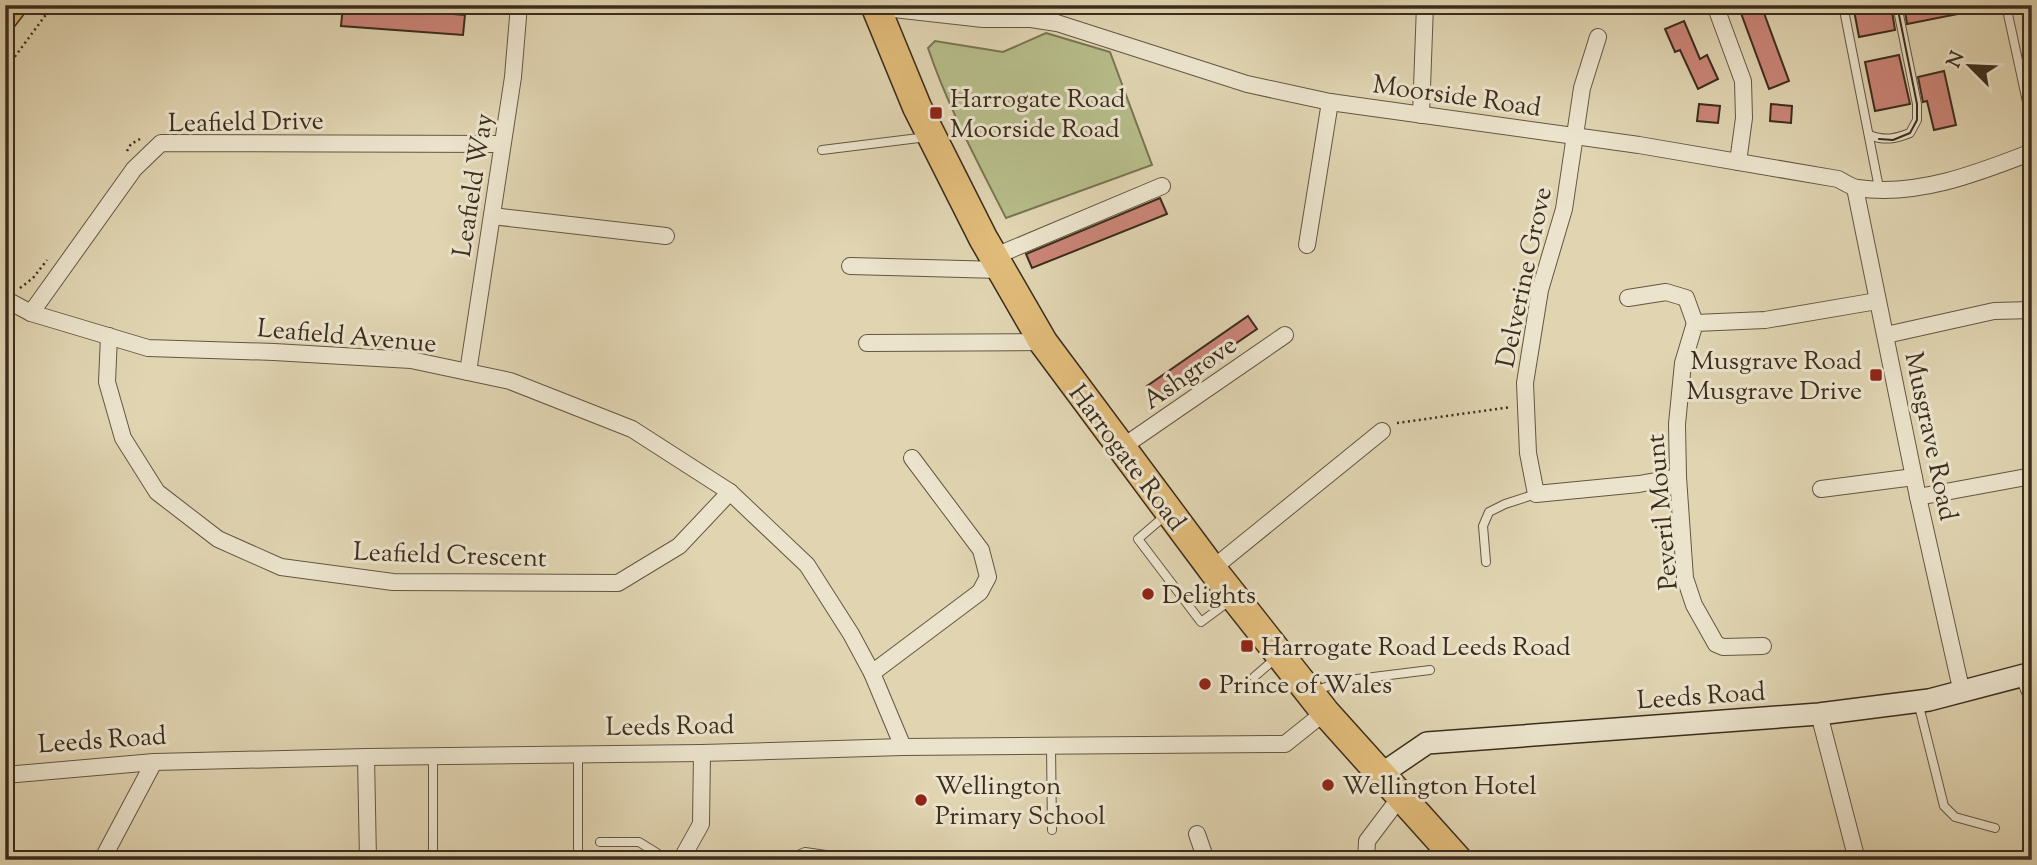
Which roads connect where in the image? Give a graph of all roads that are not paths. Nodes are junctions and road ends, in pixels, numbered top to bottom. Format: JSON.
{"nodes":[{"id":1,"x":15,"y":5,"type":"edge"},
{"id":2,"x":519,"y":5,"type":"edge"},
{"id":3,"x":1425,"y":5,"type":"edge"},
{"id":4,"x":1715,"y":5,"type":"edge"},
{"id":5,"x":1843,"y":5,"type":"edge"},
{"id":6,"x":1896,"y":5,"type":"edge"},
{"id":7,"x":2006,"y":5,"type":"edge"},
{"id":8,"x":876,"y":6,"type":"edge"},
{"id":9,"x":1031,"y":12,"type":"edge"},
{"id":10,"x":5,"y":18,"type":"edge"},
{"id":11,"x":1598,"y":37,"type":"dead end"},
{"id":12,"x":1330,"y":102,"type":"junction"},
{"id":13,"x":1421,"y":115,"type":"junction"},
{"id":14,"x":2032,"y":125,"type":"edge"},
{"id":15,"x":1869,"y":135,"type":"junction"},
{"id":16,"x":932,"y":136,"type":"junction"},
{"id":17,"x":1575,"y":136,"type":"junction"},
{"id":18,"x":502,"y":144,"type":"junction"},
{"id":19,"x":822,"y":150,"type":"dead end"},
{"id":20,"x":2032,"y":152,"type":"edge"},
{"id":21,"x":1738,"y":162,"type":"junction"},
{"id":22,"x":1162,"y":186,"type":"dead end"},
{"id":23,"x":1855,"y":188,"type":"junction"},
{"id":24,"x":1880,"y":188,"type":"junction"},
{"id":25,"x":492,"y":216,"type":"junction"},
{"id":26,"x":666,"y":236,"type":"dead end"},
{"id":27,"x":1307,"y":245,"type":"dead end"},
{"id":28,"x":997,"y":264,"type":"junction"},
{"id":29,"x":850,"y":266,"type":"dead end"},
{"id":30,"x":1628,"y":298,"type":"dead end"},
{"id":31,"x":5,"y":299,"type":"edge"},
{"id":32,"x":1877,"y":301,"type":"junction"},
{"id":33,"x":2032,"y":310,"type":"edge"},
{"id":34,"x":31,"y":313,"type":"junction"},
{"id":35,"x":1695,"y":323,"type":"junction"},
{"id":36,"x":1886,"y":334,"type":"junction"},
{"id":37,"x":1284,"y":335,"type":"dead end"},
{"id":38,"x":108,"y":337,"type":"junction"},
{"id":39,"x":1043,"y":342,"type":"junction"},
{"id":40,"x":867,"y":343,"type":"dead end"},
{"id":41,"x":468,"y":372,"type":"junction"},
{"id":42,"x":1382,"y":431,"type":"road end"},
{"id":43,"x":1121,"y":449,"type":"junction"},
{"id":44,"x":912,"y":458,"type":"dead end"},
{"id":45,"x":2032,"y":476,"type":"edge"},
{"id":46,"x":1678,"y":477,"type":"junction"},
{"id":47,"x":1914,"y":477,"type":"junction"},
{"id":48,"x":1821,"y":489,"type":"dead end"},
{"id":49,"x":730,"y":492,"type":"junction"},
{"id":50,"x":1536,"y":494,"type":"junction"},
{"id":51,"x":1918,"y":497,"type":"junction"},
{"id":52,"x":1169,"y":512,"type":"junction"},
{"id":53,"x":1486,"y":562,"type":"dead end"},
{"id":54,"x":1212,"y":569,"type":"junction"},
{"id":55,"x":1234,"y":598,"type":"junction"},
{"id":56,"x":1763,"y":646,"type":"dead end"},
{"id":57,"x":1280,"y":655,"type":"junction"},
{"id":58,"x":1430,"y":670,"type":"dead end"},
{"id":59,"x":872,"y":673,"type":"junction"},
{"id":60,"x":2027,"y":674,"type":"edge"},
{"id":61,"x":1254,"y":677,"type":"dead end"},
{"id":62,"x":1962,"y":693,"type":"junction"},
{"id":63,"x":2032,"y":695,"type":"edge"},
{"id":64,"x":1317,"y":702,"type":"junction"},
{"id":65,"x":1918,"y":702,"type":"junction"},
{"id":66,"x":1819,"y":714,"type":"junction"},
{"id":67,"x":1051,"y":746,"type":"junction"},
{"id":68,"x":903,"y":747,"type":"junction"},
{"id":69,"x":702,"y":753,"type":"junction"},
{"id":70,"x":578,"y":754,"type":"junction"},
{"id":71,"x":433,"y":756,"type":"junction"},
{"id":72,"x":366,"y":757,"type":"junction"},
{"id":73,"x":154,"y":762,"type":"junction"},
{"id":74,"x":5,"y":775,"type":"edge"},
{"id":75,"x":1380,"y":775,"type":"junction"},
{"id":76,"x":1401,"y":796,"type":"junction"},
{"id":77,"x":1995,"y":828,"type":"dead end"},
{"id":78,"x":1052,"y":830,"type":"dead end"},
{"id":79,"x":1197,"y":834,"type":"dead end"},
{"id":80,"x":600,"y":842,"type":"dead end"},
{"id":81,"x":833,"y":856,"type":"dead end"},
{"id":82,"x":102,"y":860,"type":"edge"},
{"id":83,"x":368,"y":860,"type":"edge"},
{"id":84,"x":433,"y":860,"type":"edge"},
{"id":85,"x":578,"y":860,"type":"edge"},
{"id":86,"x":668,"y":860,"type":"edge"},
{"id":87,"x":681,"y":860,"type":"edge"},
{"id":88,"x":788,"y":860,"type":"edge"},
{"id":89,"x":1206,"y":860,"type":"edge"},
{"id":90,"x":1366,"y":860,"type":"edge"},
{"id":91,"x":1458,"y":860,"type":"edge"},
{"id":92,"x":1857,"y":860,"type":"edge"}],
"edges":[{"from":1,"to":10,"type":"main road"},
{"from":2,"to":18,"type":"street","name":"Leafield Way"},
{"from":3,"to":13,"type":"street"},
{"from":4,"to":21,"type":"street"},
{"from":5,"to":15,"type":"lane"},
{"from":6,"to":15,"type":"lane"},
{"from":7,"to":14,"type":"lane"},
{"from":8,"to":9,"type":"street","name":"Moorside Road"},
{"from":8,"to":16,"type":"highway","name":"Harrogate Road"},
{"from":9,"to":12,"type":"street","name":"Moorside Road"},
{"from":11,"to":17,"type":"street","name":"Delverine Grove"},
{"from":12,"to":13,"type":"street","name":"Moorside Road"},
{"from":12,"to":27,"type":"street"},
{"from":13,"to":17,"type":"street","name":"Moorside Road"},
{"from":15,"to":24,"type":"lane"},
{"from":16,"to":19,"type":"lane"},
{"from":16,"to":28,"type":"highway","name":"Harrogate Road"},
{"from":17,"to":21,"type":"street","name":"Moorside Road"},
{"from":17,"to":50,"type":"street","name":"Delverine Grove"},
{"from":18,"to":25,"type":"street","name":"Leafield Way"},
{"from":18,"to":34,"type":"street","name":"Leafield Drive"},
{"from":20,"to":24,"type":"street","name":"Moorside Road"},
{"from":21,"to":23,"type":"street","name":"Moorside Road"},
{"from":22,"to":28,"type":"street"},
{"from":23,"to":24,"type":"street","name":"Moorside Road"},
{"from":23,"to":32,"type":"street","name":"Musgrave Road"},
{"from":25,"to":26,"type":"street"},
{"from":25,"to":41,"type":"street","name":"Leafield Way"},
{"from":28,"to":29,"type":"street"},
{"from":28,"to":39,"type":"highway","name":"Harrogate Road"},
{"from":30,"to":35,"type":"street"},
{"from":31,"to":34,"type":"street","name":"Leafield Avenue"},
{"from":32,"to":35,"type":"street"},
{"from":32,"to":36,"type":"street","name":"Musgrave Road"},
{"from":33,"to":36,"type":"street"},
{"from":34,"to":38,"type":"street","name":"Leafield Avenue"},
{"from":35,"to":46,"type":"street","name":"Peveril Mount"},
{"from":36,"to":47,"type":"street","name":"Musgrave Road"},
{"from":37,"to":43,"type":"street","name":"Ashgrove"},
{"from":38,"to":41,"type":"street","name":"Leafield Avenue"},
{"from":38,"to":49,"type":"street","name":"Leafield Crescent"},
{"from":39,"to":40,"type":"street"},
{"from":39,"to":43,"type":"highway","name":"Harrogate Road"},
{"from":41,"to":49,"type":"street","name":"Leafield Avenue"},
{"from":42,"to":54,"type":"street"},
{"from":43,"to":52,"type":"highway","name":"Harrogate Road"},
{"from":44,"to":59,"type":"street"},
{"from":45,"to":51,"type":"street"},
{"from":46,"to":50,"type":"street"},
{"from":46,"to":56,"type":"street","name":"Peveril Mount"},
{"from":47,"to":48,"type":"street"},
{"from":47,"to":51,"type":"street","name":"Musgrave Road"},
{"from":49,"to":59,"type":"street","name":"Leafield Avenue"},
{"from":50,"to":53,"type":"lane"},
{"from":51,"to":62,"type":"street","name":"Musgrave Road"},
{"from":52,"to":54,"type":"highway","name":"Harrogate Road"},
{"from":52,"to":55,"type":"lane"},
{"from":54,"to":55,"type":"highway","name":"Harrogate Road"},
{"from":55,"to":57,"type":"highway","name":"Harrogate Road"},
{"from":57,"to":61,"type":"lane"},
{"from":57,"to":64,"type":"highway","name":"Harrogate Road"},
{"from":58,"to":64,"type":"lane"},
{"from":59,"to":68,"type":"street","name":"Leafield Avenue"},
{"from":60,"to":62,"type":"street","name":"Leeds Road"},
{"from":60,"to":63,"type":"street"},
{"from":62,"to":65,"type":"street","name":"Leeds Road"},
{"from":64,"to":67,"type":"street","name":"Leeds Road"},
{"from":64,"to":75,"type":"highway","name":"Harrogate Road"},
{"from":65,"to":66,"type":"street","name":"Leeds Road"},
{"from":65,"to":77,"type":"lane"},
{"from":66,"to":75,"type":"street","name":"Leeds Road"},
{"from":66,"to":92,"type":"street"},
{"from":67,"to":68,"type":"street","name":"Leeds Road"},
{"from":67,"to":78,"type":"lane"},
{"from":68,"to":69,"type":"street","name":"Leeds Road"},
{"from":69,"to":70,"type":"street","name":"Leeds Road"},
{"from":69,"to":87,"type":"street"},
{"from":70,"to":71,"type":"street","name":"Leeds Road"},
{"from":70,"to":85,"type":"lane"},
{"from":71,"to":72,"type":"street","name":"Leeds Road"},
{"from":71,"to":84,"type":"lane"},
{"from":72,"to":73,"type":"street","name":"Leeds Road"},
{"from":72,"to":83,"type":"street"},
{"from":73,"to":74,"type":"street","name":"Leeds Road"},
{"from":73,"to":82,"type":"street"},
{"from":75,"to":76,"type":"highway","name":"Harrogate Road"},
{"from":76,"to":90,"type":"street"},
{"from":76,"to":91,"type":"highway","name":"Harrogate Road"},
{"from":79,"to":89,"type":"street"},
{"from":80,"to":86,"type":"lane"},
{"from":81,"to":88,"type":"lane"}]}
